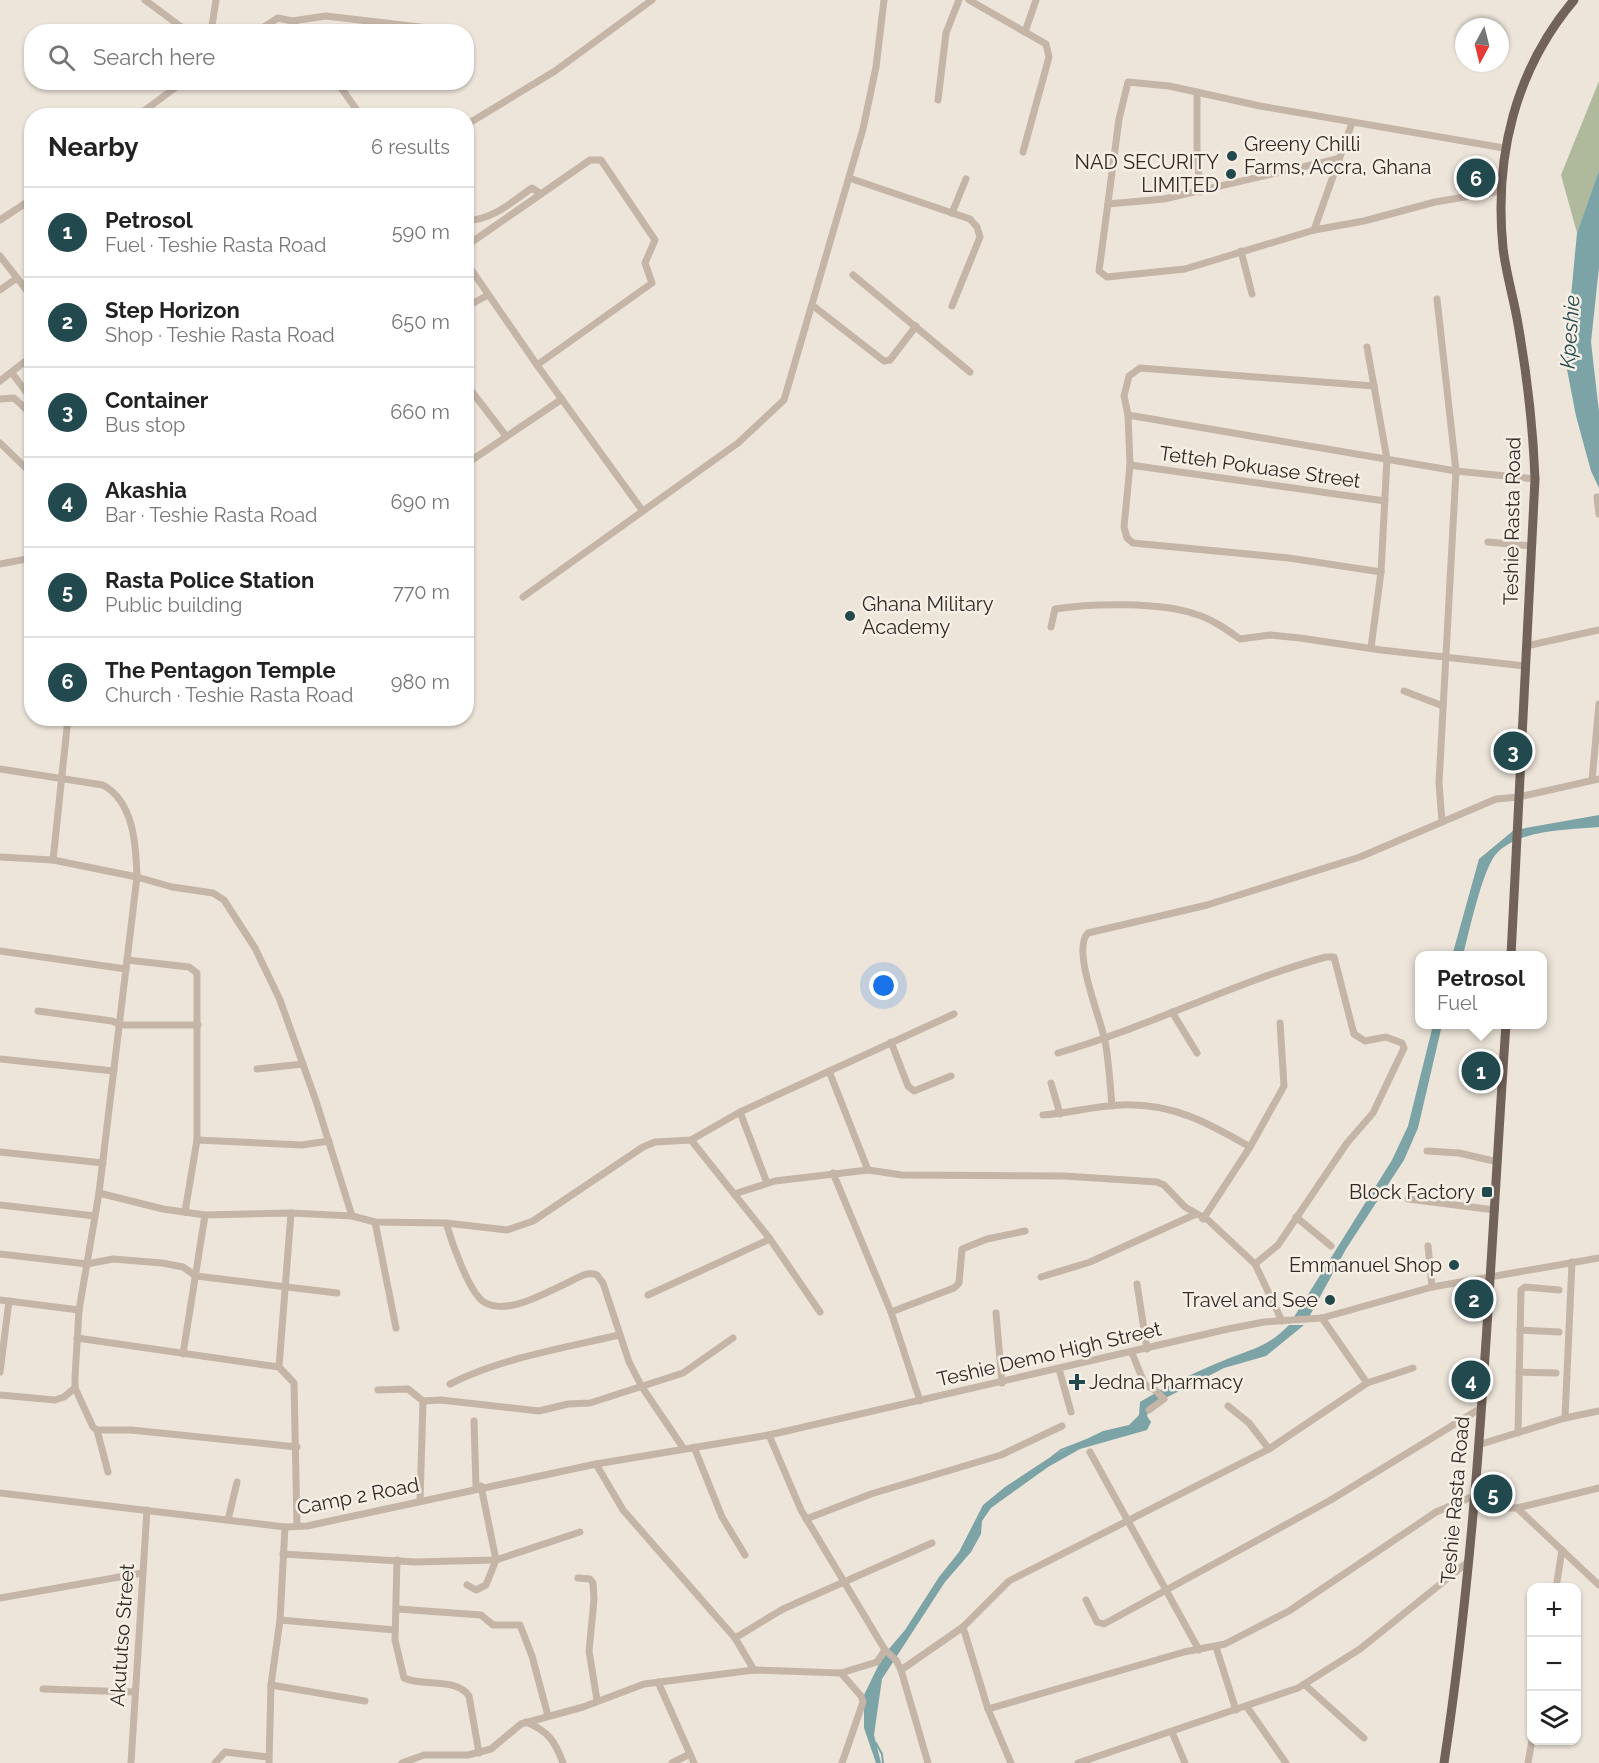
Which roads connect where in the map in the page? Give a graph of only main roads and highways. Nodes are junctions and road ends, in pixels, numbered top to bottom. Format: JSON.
{"nodes":[{"id":1,"x":1574,"y":0,"type":"edge"},
{"id":2,"x":1511,"y":951,"type":"edge"},
{"id":3,"x":1506,"y":1029,"type":"edge"},
{"id":4,"x":1444,"y":1763,"type":"edge"}],
"edges":[{"from":1,"to":2,"type":"main road","name":"Teshie Rasta Road"},
{"from":3,"to":4,"type":"main road","name":"Teshie Rasta Road"}]}
